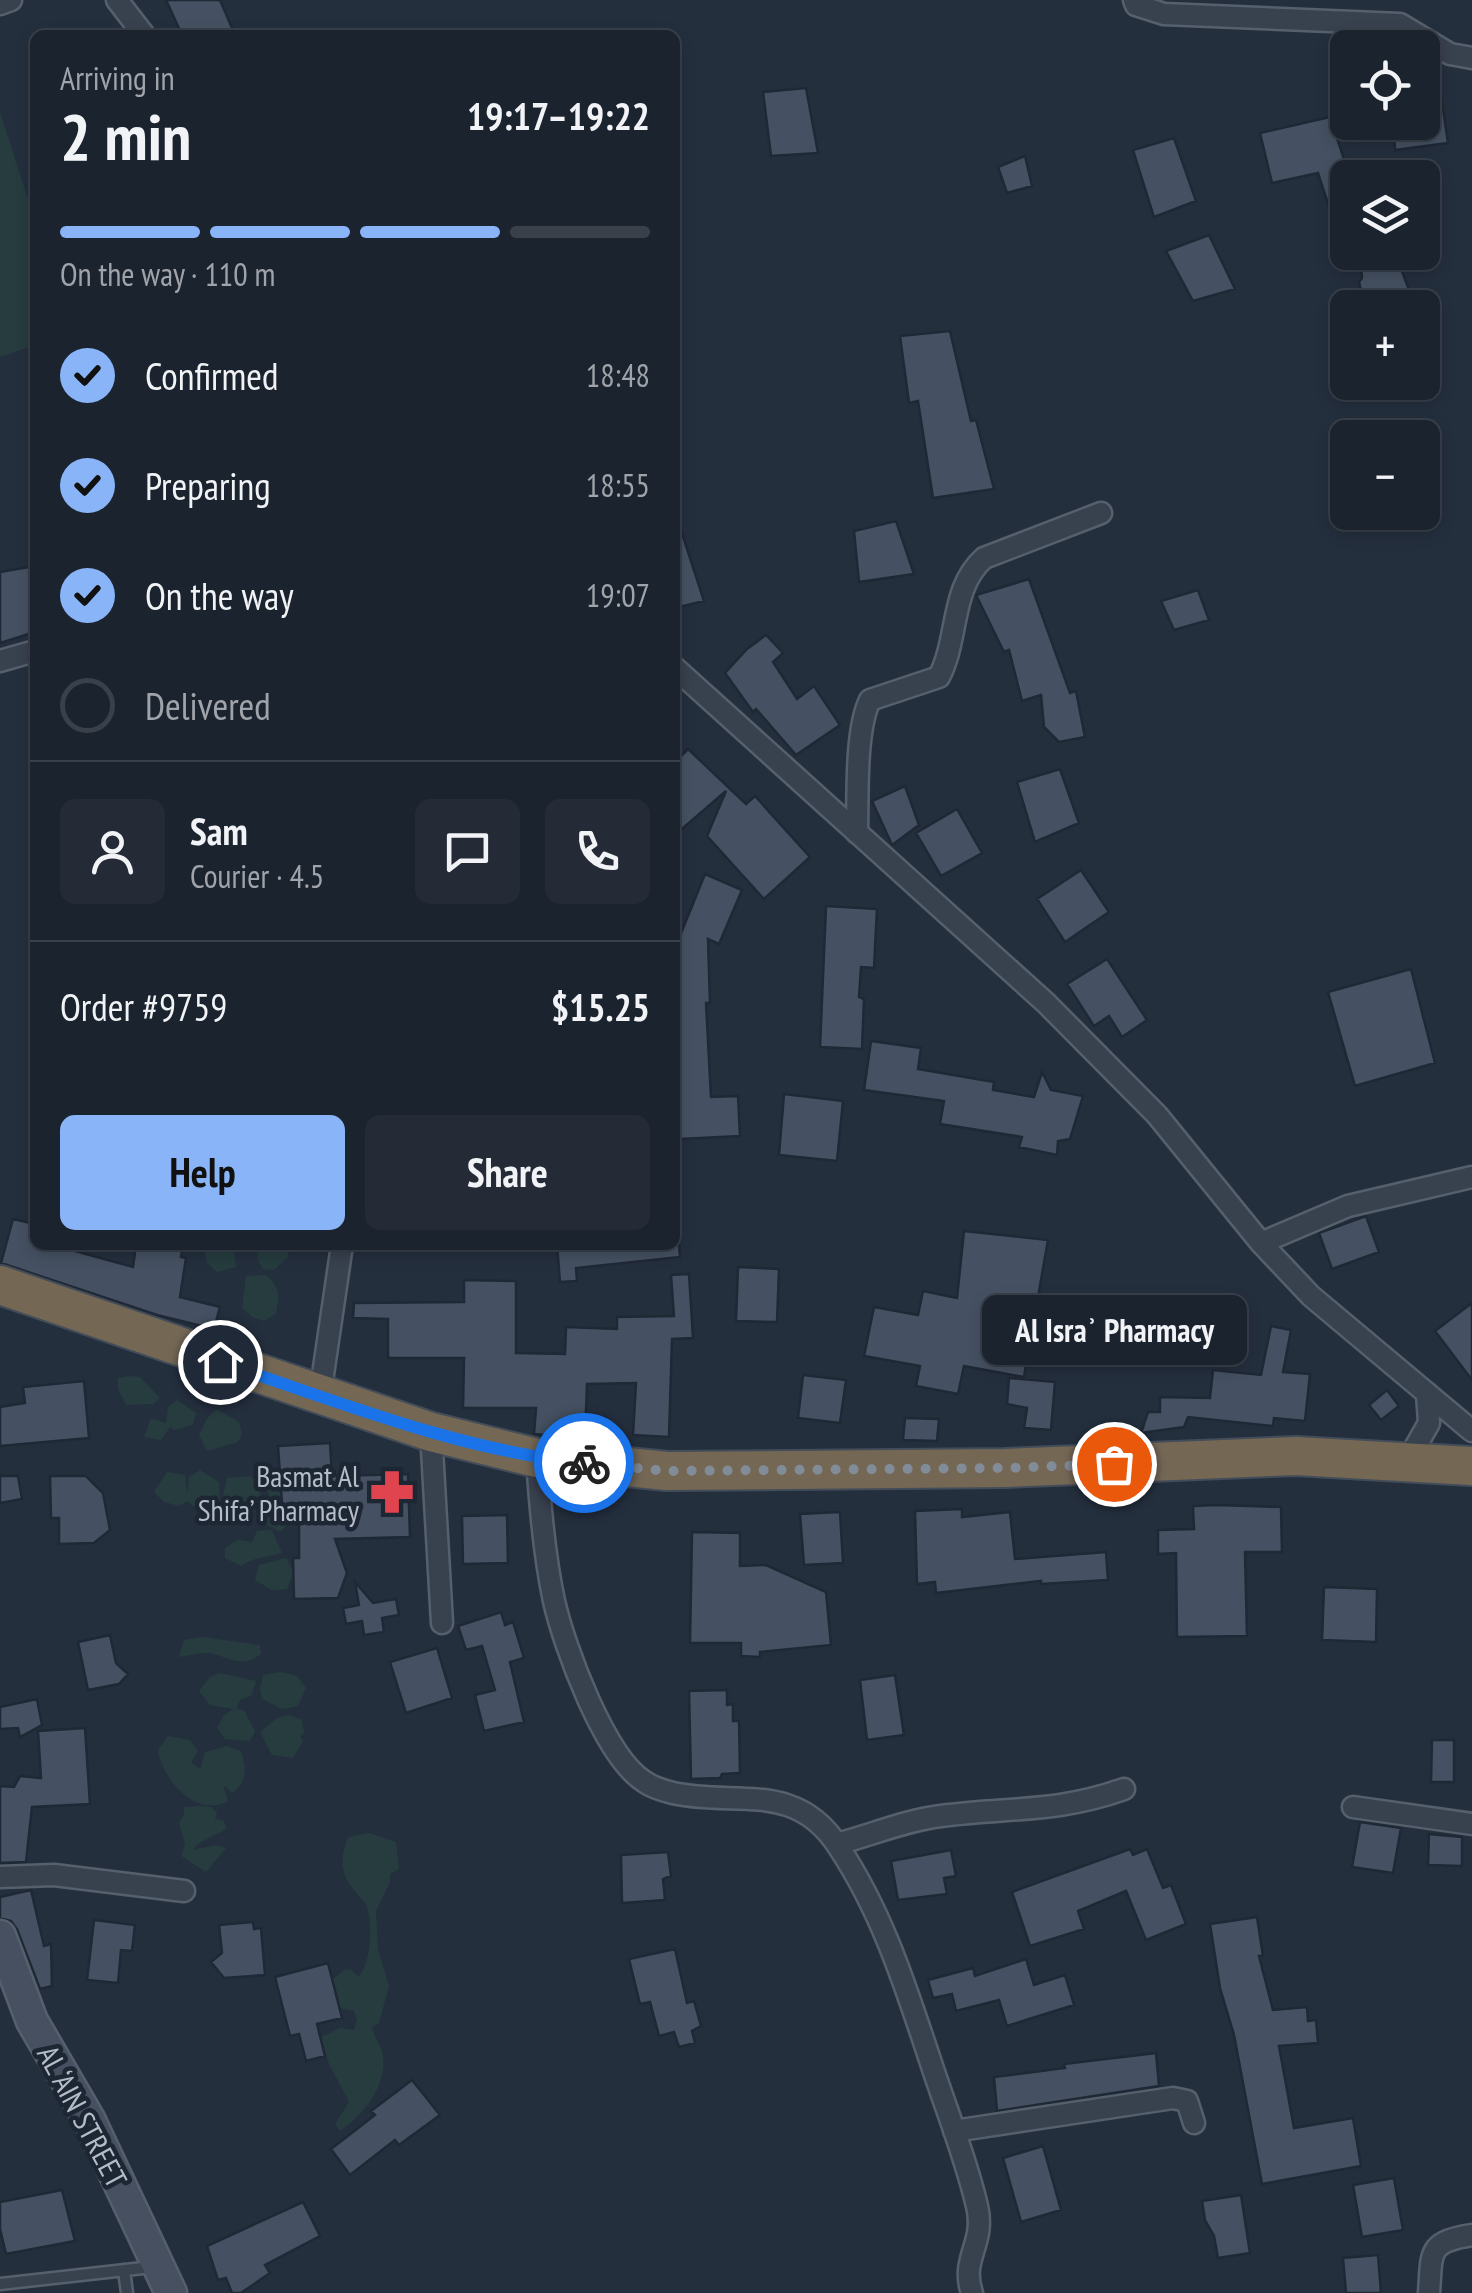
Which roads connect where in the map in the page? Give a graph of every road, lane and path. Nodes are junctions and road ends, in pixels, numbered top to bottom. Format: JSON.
{"nodes":[{"id":1,"x":11,"y":0,"type":"edge"},
{"id":2,"x":117,"y":0,"type":"edge"},
{"id":3,"x":1134,"y":0,"type":"edge"},
{"id":4,"x":0,"y":4,"type":"edge"},
{"id":5,"x":140,"y":30,"type":"edge"},
{"id":6,"x":1472,"y":58,"type":"edge"},
{"id":7,"x":1101,"y":513,"type":"dead end"},
{"id":8,"x":30,"y":653,"type":"edge"},
{"id":9,"x":0,"y":661,"type":"edge"},
{"id":10,"x":680,"y":673,"type":"edge"},
{"id":11,"x":856,"y":833,"type":"junction"},
{"id":12,"x":1472,"y":1177,"type":"edge"},
{"id":13,"x":1262,"y":1242,"type":"junction"},
{"id":14,"x":341,"y":1250,"type":"edge"},
{"id":15,"x":0,"y":1285,"type":"edge"},
{"id":16,"x":1427,"y":1393,"type":"junction"},
{"id":17,"x":320,"y":1396,"type":"junction"},
{"id":18,"x":1472,"y":1431,"type":"edge"},
{"id":19,"x":431,"y":1432,"type":"junction"},
{"id":20,"x":538,"y":1458,"type":"junction"},
{"id":21,"x":1408,"y":1460,"type":"junction"},
{"id":22,"x":1472,"y":1466,"type":"edge"},
{"id":23,"x":442,"y":1623,"type":"dead end"},
{"id":24,"x":1124,"y":1789,"type":"dead end"},
{"id":25,"x":1353,"y":1808,"type":"dead end"},
{"id":26,"x":1472,"y":1824,"type":"edge"},
{"id":27,"x":837,"y":1844,"type":"junction"},
{"id":28,"x":0,"y":1878,"type":"edge"},
{"id":29,"x":184,"y":1892,"type":"dead end"},
{"id":30,"x":0,"y":1936,"type":"edge"},
{"id":31,"x":1194,"y":2122,"type":"dead end"},
{"id":32,"x":954,"y":2131,"type":"junction"},
{"id":33,"x":1472,"y":2235,"type":"edge"},
{"id":34,"x":124,"y":2270,"type":"junction"},
{"id":35,"x":165,"y":2280,"type":"edge"},
{"id":36,"x":26,"y":2281,"type":"junction"},
{"id":37,"x":0,"y":2284,"type":"edge"},
{"id":38,"x":32,"y":2293,"type":"edge"},
{"id":39,"x":127,"y":2293,"type":"edge"},
{"id":40,"x":972,"y":2293,"type":"edge"},
{"id":41,"x":1429,"y":2293,"type":"edge"}],
"edges":[{"from":1,"to":4,"type":"street"},
{"from":2,"to":5,"type":"street"},
{"from":3,"to":6,"type":"street"},
{"from":7,"to":11,"type":"street"},
{"from":8,"to":9,"type":"street"},
{"from":10,"to":11,"type":"street"},
{"from":11,"to":13,"type":"street"},
{"from":12,"to":13,"type":"street"},
{"from":13,"to":16,"type":"street"},
{"from":14,"to":17,"type":"street"},
{"from":15,"to":17,"type":"highway"},
{"from":16,"to":18,"type":"street"},
{"from":16,"to":21,"type":"street"},
{"from":17,"to":19,"type":"highway"},
{"from":19,"to":20,"type":"highway"},
{"from":19,"to":23,"type":"street"},
{"from":20,"to":21,"type":"highway"},
{"from":20,"to":27,"type":"street"},
{"from":21,"to":22,"type":"highway"},
{"from":24,"to":27,"type":"street"},
{"from":25,"to":26,"type":"street"},
{"from":27,"to":32,"type":"street"},
{"from":28,"to":29,"type":"street"},
{"from":30,"to":35,"type":"street","name":"AL ‘AIN STREET"},
{"from":31,"to":32,"type":"street"},
{"from":32,"to":40,"type":"street"},
{"from":33,"to":41,"type":"street"},
{"from":34,"to":35,"type":"lane"},
{"from":34,"to":36,"type":"lane"},
{"from":34,"to":39,"type":"lane"},
{"from":36,"to":37,"type":"lane"},
{"from":36,"to":38,"type":"lane"}]}
